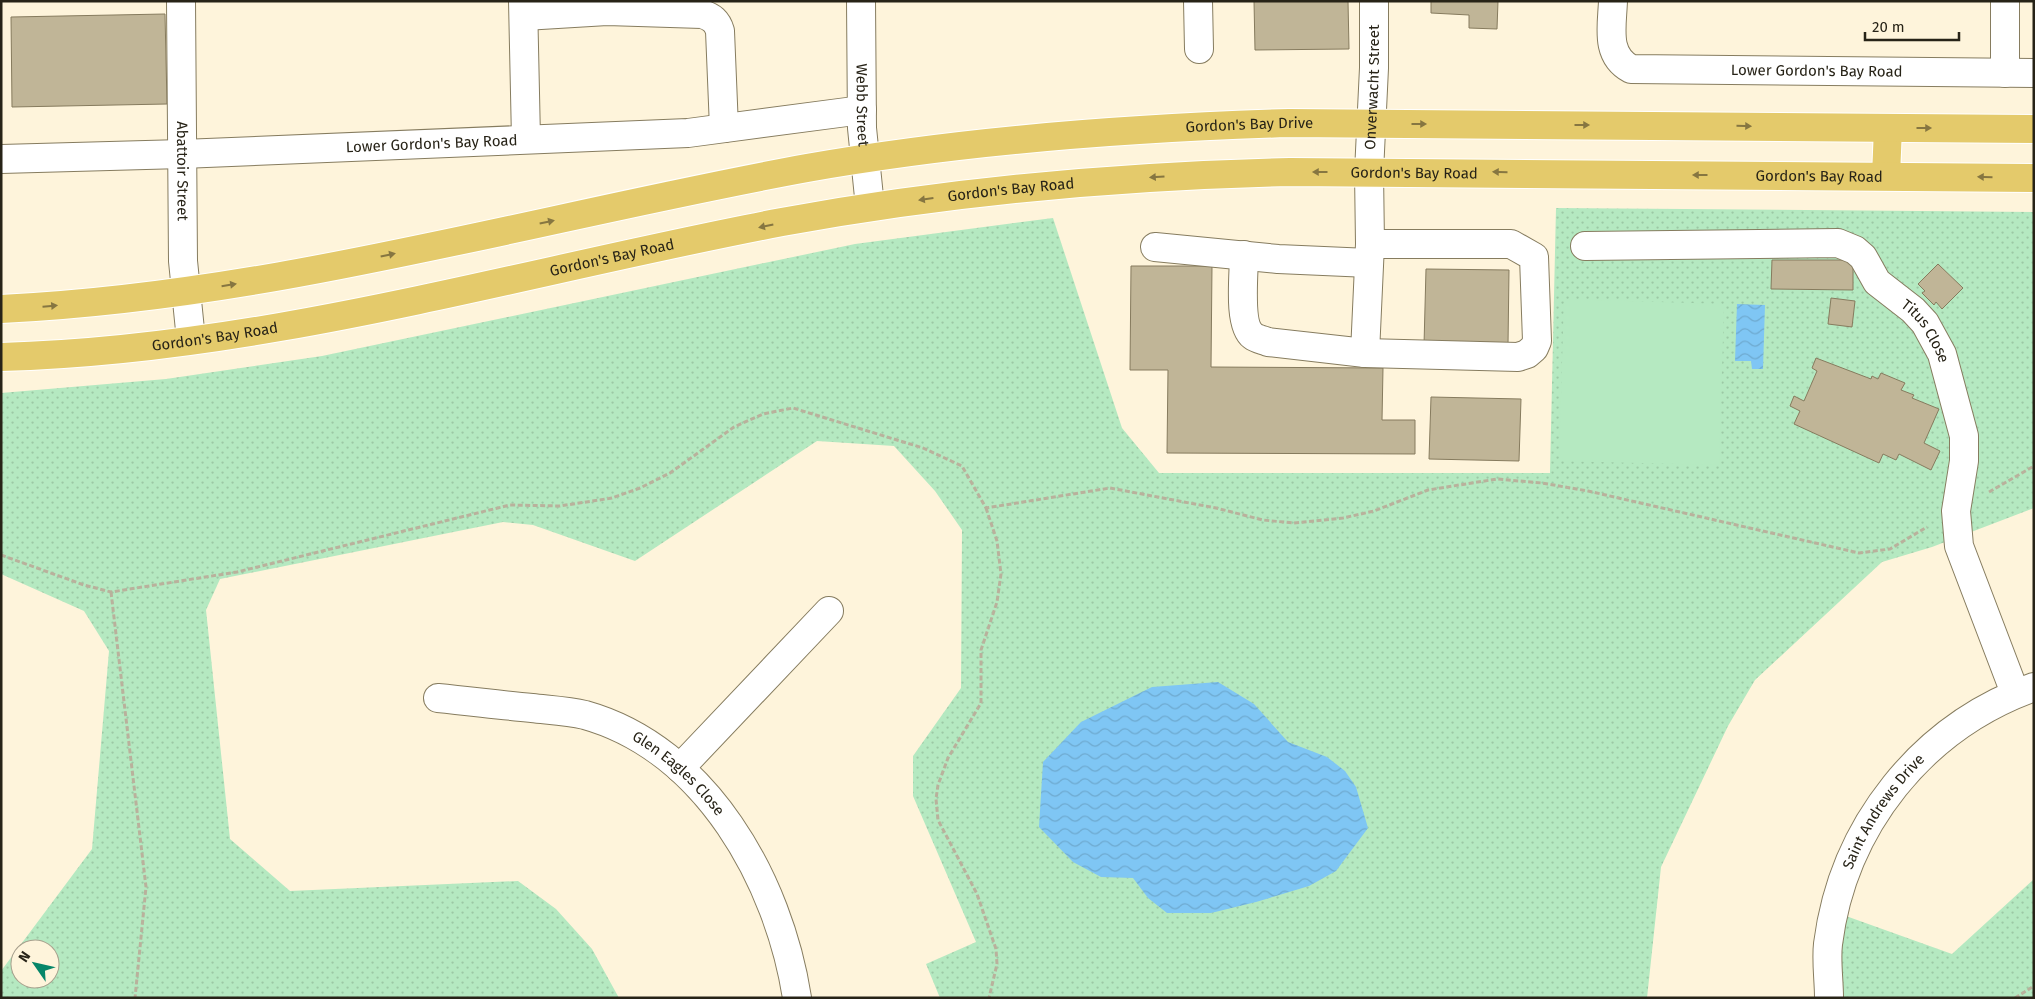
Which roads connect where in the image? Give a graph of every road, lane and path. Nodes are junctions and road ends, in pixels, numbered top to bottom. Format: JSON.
{"nodes":[{"id":1,"x":181,"y":1,"type":"edge"},
{"id":2,"x":861,"y":1,"type":"edge"},
{"id":3,"x":1198,"y":1,"type":"edge"},
{"id":4,"x":1374,"y":1,"type":"edge"},
{"id":5,"x":1613,"y":1,"type":"edge"},
{"id":6,"x":2005,"y":1,"type":"edge"},
{"id":7,"x":523,"y":9,"type":"edge"},
{"id":8,"x":1199,"y":48,"type":"dead end"},
{"id":9,"x":2005,"y":73,"type":"junction"},
{"id":10,"x":2034,"y":73,"type":"edge"},
{"id":11,"x":862,"y":110,"type":"junction"},
{"id":12,"x":1370,"y":124,"type":"junction"},
{"id":13,"x":724,"y":128,"type":"junction"},
{"id":14,"x":1888,"y":128,"type":"junction"},
{"id":15,"x":2034,"y":129,"type":"edge"},
{"id":16,"x":526,"y":139,"type":"junction"},
{"id":17,"x":182,"y":154,"type":"junction"},
{"id":18,"x":864,"y":158,"type":"junction"},
{"id":19,"x":1,"y":159,"type":"edge"},
{"id":20,"x":1369,"y":172,"type":"junction"},
{"id":21,"x":1886,"y":176,"type":"junction"},
{"id":22,"x":2034,"y":178,"type":"edge"},
{"id":23,"x":870,"y":207,"type":"junction"},
{"id":24,"x":1585,"y":246,"type":"dead end"},
{"id":25,"x":1155,"y":247,"type":"dead end"},
{"id":26,"x":1370,"y":253,"type":"junction"},
{"id":27,"x":1244,"y":255,"type":"junction"},
{"id":28,"x":186,"y":292,"type":"junction"},
{"id":29,"x":1,"y":308,"type":"edge"},
{"id":30,"x":191,"y":340,"type":"junction"},
{"id":31,"x":1365,"y":352,"type":"junction"},
{"id":32,"x":1,"y":357,"type":"edge"},
{"id":33,"x":2034,"y":466,"type":"edge"},
{"id":34,"x":986,"y":508,"type":"junction"},
{"id":35,"x":1956,"y":511,"type":"junction"},
{"id":36,"x":1,"y":555,"type":"edge"},
{"id":37,"x":111,"y":592,"type":"junction"},
{"id":38,"x":829,"y":611,"type":"dead end"},
{"id":39,"x":2024,"y":690,"type":"edge"},
{"id":40,"x":438,"y":698,"type":"dead end"},
{"id":41,"x":680,"y":768,"type":"junction"},
{"id":42,"x":2034,"y":986,"type":"edge"},
{"id":43,"x":134,"y":998,"type":"edge"},
{"id":44,"x":797,"y":998,"type":"edge"},
{"id":45,"x":989,"y":998,"type":"edge"},
{"id":46,"x":1829,"y":998,"type":"edge"},
{"id":47,"x":2015,"y":998,"type":"edge"}],
"edges":[{"from":1,"to":17,"type":"street","name":"Abattoir Street"},
{"from":2,"to":11,"type":"street","name":"Webb Street"},
{"from":3,"to":8,"type":"street"},
{"from":4,"to":12,"type":"street","name":"Onverwacht Street"},
{"from":5,"to":9,"type":"street","name":"Lower Gordon's Bay Road"},
{"from":6,"to":9,"type":"street"},
{"from":7,"to":13,"type":"street"},
{"from":7,"to":16,"type":"street"},
{"from":9,"to":10,"type":"street","name":"Lower Gordon's Bay Road"},
{"from":11,"to":13,"type":"street","name":"Lower Gordon's Bay Road"},
{"from":11,"to":18,"type":"street","name":"Webb Street"},
{"from":12,"to":14,"type":"main road","one_way":true},
{"from":12,"to":18,"type":"main road","name":"Gordon's Bay Drive"},
{"from":12,"to":20,"type":"street","name":"Onverwacht Street"},
{"from":13,"to":16,"type":"street","name":"Lower Gordon's Bay Road"},
{"from":14,"to":15,"type":"main road","one_way":true},
{"from":14,"to":21,"type":"main road"},
{"from":16,"to":17,"type":"street","name":"Lower Gordon's Bay Road"},
{"from":17,"to":19,"type":"street","name":"Lower Gordon's Bay Road"},
{"from":17,"to":28,"type":"street","name":"Abattoir Street"},
{"from":18,"to":23,"type":"street","name":"Webb Street"},
{"from":28,"to":18,"type":"main road","one_way":true},
{"from":21,"to":20,"type":"main road","name":"Gordon's Bay Road","one_way":true},
{"from":20,"to":23,"type":"main road","name":"Gordon's Bay Road","one_way":true},
{"from":20,"to":26,"type":"street","name":"Onverwacht Street"},
{"from":22,"to":21,"type":"main road","name":"Gordon's Bay Road","one_way":true},
{"from":23,"to":30,"type":"main road","name":"Gordon's Bay Road","one_way":true},
{"from":24,"to":35,"type":"street","name":"Titus Close"},
{"from":25,"to":27,"type":"street"},
{"from":26,"to":27,"type":"street"},
{"from":26,"to":31,"type":"street","name":"Onverwacht Street"},
{"from":26,"to":31,"type":"street"},
{"from":27,"to":31,"type":"street"},
{"from":29,"to":28,"type":"main road","one_way":true},
{"from":28,"to":30,"type":"street","name":"Abattoir Street"},
{"from":30,"to":32,"type":"main road","name":"Gordon's Bay Road"},
{"from":33,"to":35,"type":"path"},
{"from":34,"to":35,"type":"path"},
{"from":34,"to":37,"type":"path"},
{"from":34,"to":45,"type":"path"},
{"from":35,"to":39,"type":"street","name":"Titus Close"},
{"from":36,"to":37,"type":"path"},
{"from":37,"to":43,"type":"path"},
{"from":38,"to":41,"type":"street"},
{"from":39,"to":46,"type":"street","name":"Saint Andrews Drive"},
{"from":40,"to":41,"type":"street","name":"Glen Eagles Close"},
{"from":41,"to":44,"type":"street","name":"Glen Eagles Close"},
{"from":42,"to":47,"type":"path"}]}
